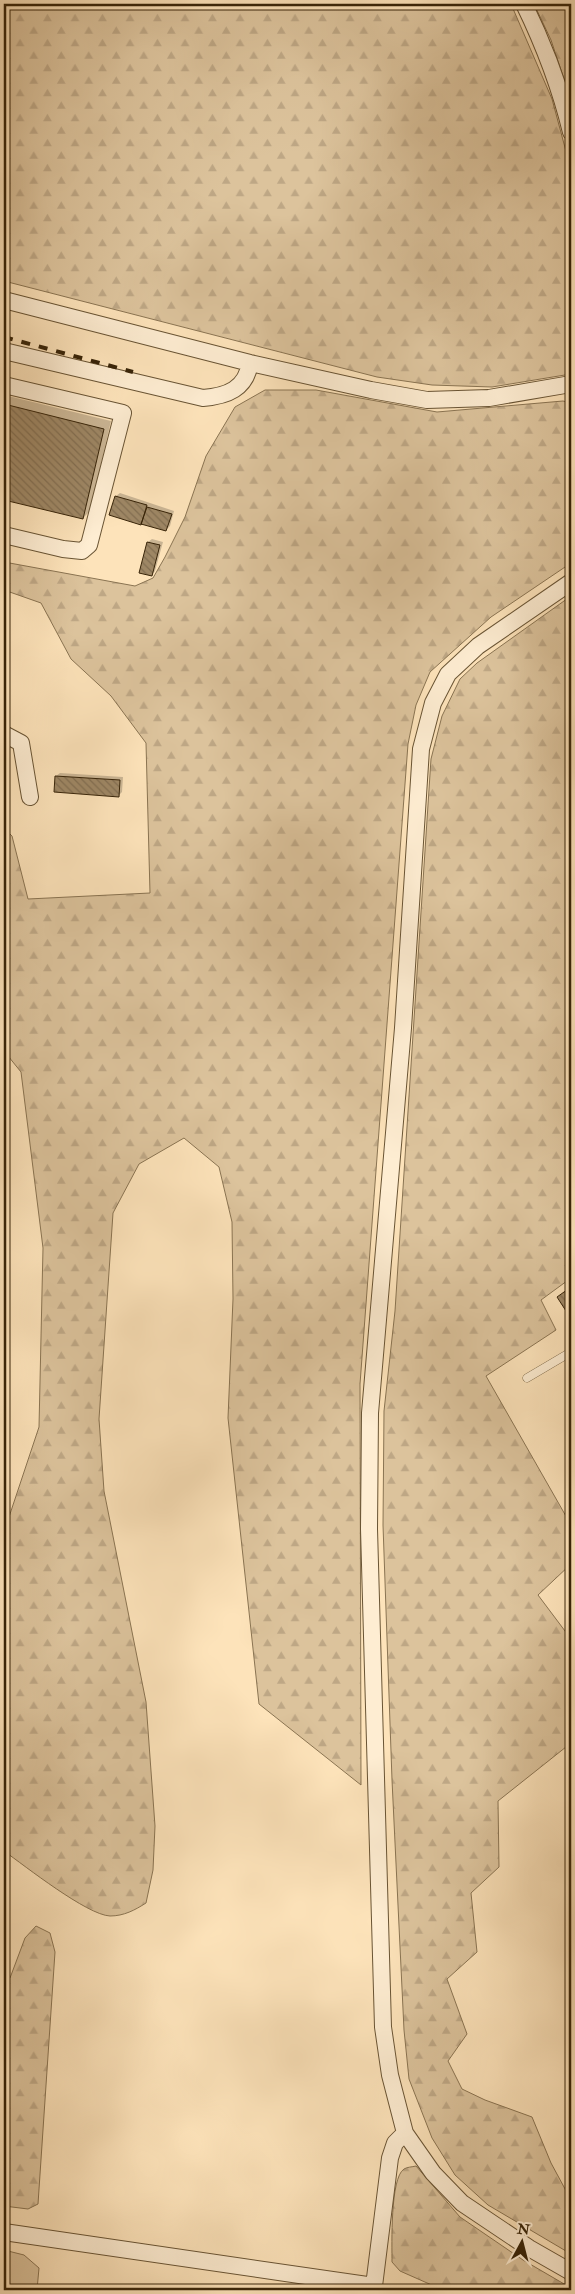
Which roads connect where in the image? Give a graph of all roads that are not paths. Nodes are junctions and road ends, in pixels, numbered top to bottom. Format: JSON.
{"nodes":[{"id":1,"x":524,"y":4,"type":"edge"},
{"id":2,"x":571,"y":132,"type":"edge"},
{"id":3,"x":4,"y":300,"type":"edge"},
{"id":4,"x":4,"y":351,"type":"edge"},
{"id":5,"x":250,"y":363,"type":"junction"},
{"id":6,"x":571,"y":384,"type":"edge"},
{"id":7,"x":4,"y":385,"type":"edge"},
{"id":8,"x":4,"y":535,"type":"edge"},
{"id":9,"x":571,"y":582,"type":"edge"},
{"id":10,"x":4,"y":734,"type":"edge"},
{"id":11,"x":30,"y":797,"type":"dead end"},
{"id":12,"x":571,"y":1352,"type":"edge"},
{"id":13,"x":527,"y":1378,"type":"dead end"},
{"id":14,"x":405,"y":2134,"type":"junction"},
{"id":15,"x":4,"y":2232,"type":"edge"},
{"id":16,"x":571,"y":2272,"type":"edge"},
{"id":17,"x":373,"y":2288,"type":"edge"}],
"edges":[{"from":1,"to":2,"type":"street"},
{"from":3,"to":5,"type":"street"},
{"from":4,"to":5,"type":"street"},
{"from":5,"to":6,"type":"street"},
{"from":7,"to":8,"type":"street"},
{"from":9,"to":14,"type":"street"},
{"from":10,"to":11,"type":"street"},
{"from":12,"to":13,"type":"lane"},
{"from":14,"to":16,"type":"street"},
{"from":14,"to":17,"type":"street"},
{"from":15,"to":17,"type":"street"}]}
